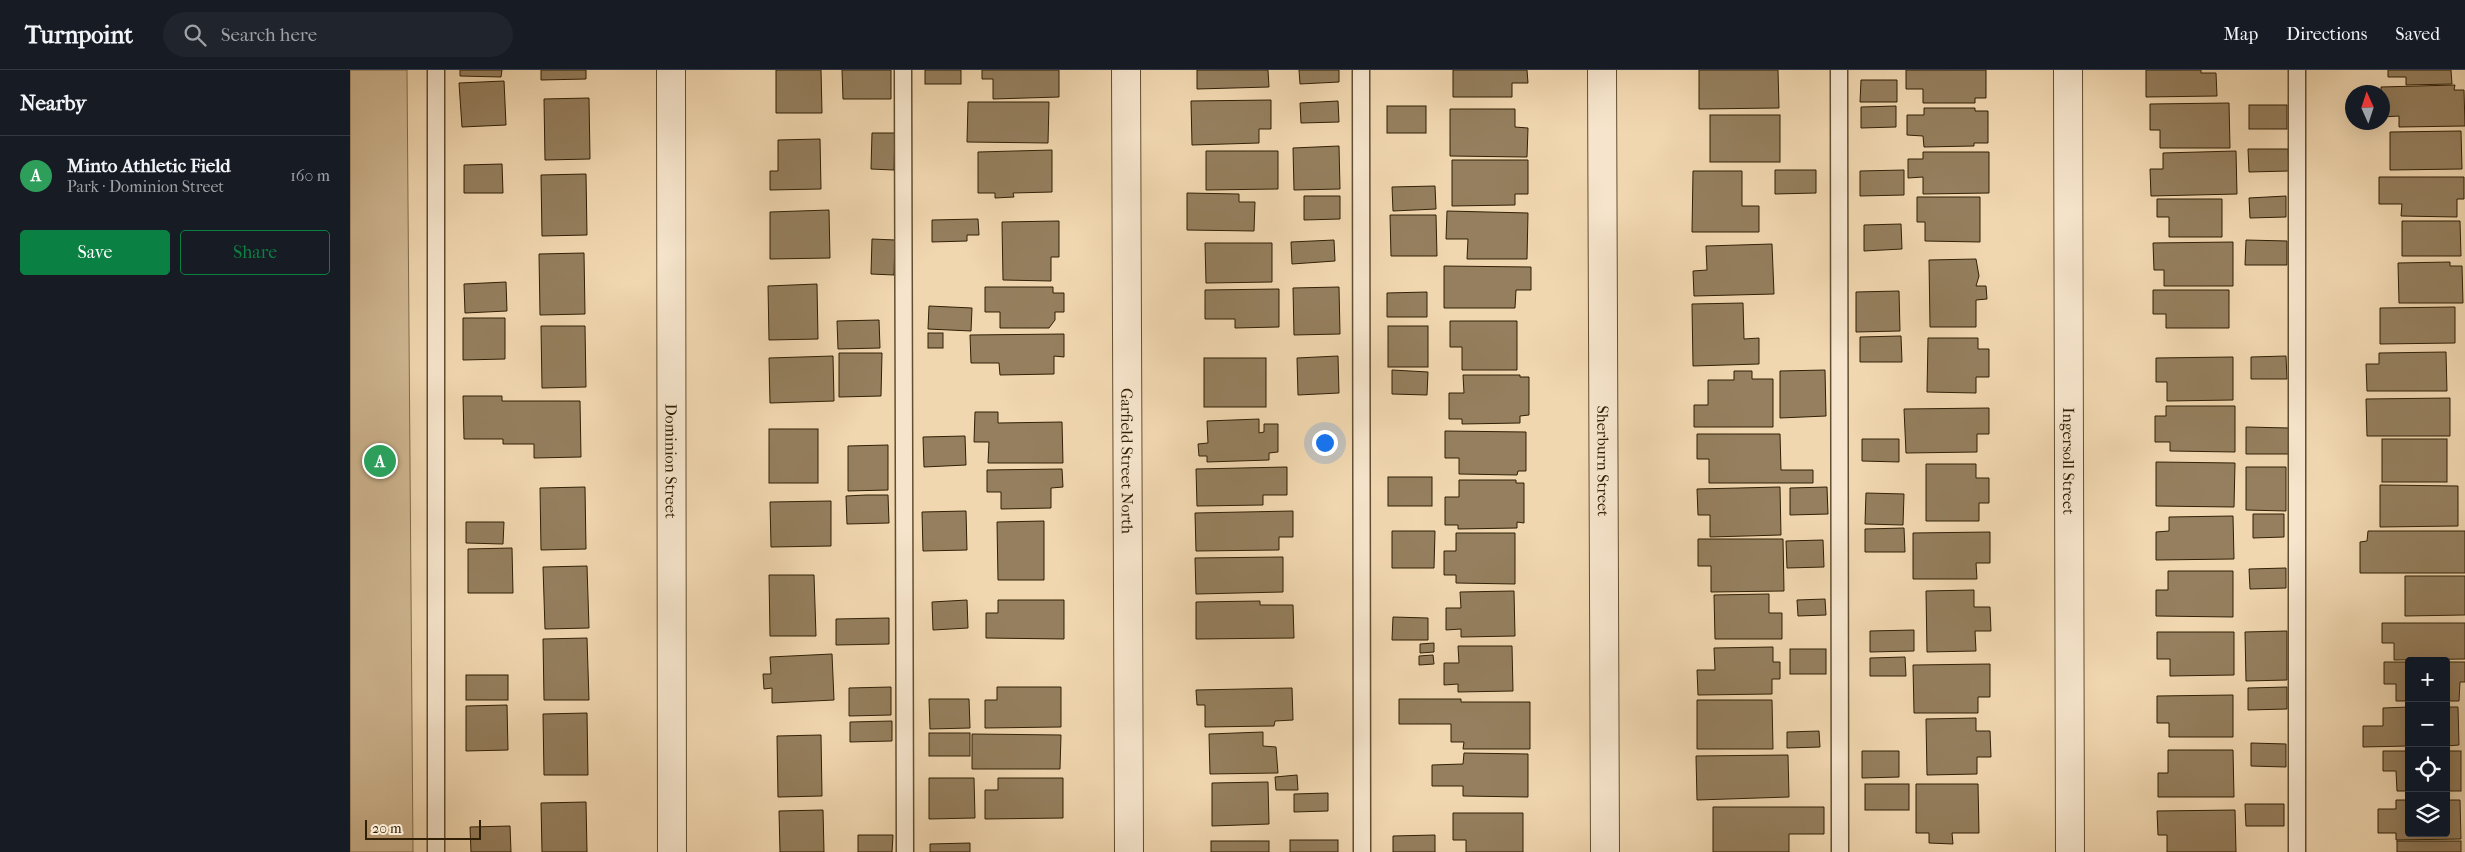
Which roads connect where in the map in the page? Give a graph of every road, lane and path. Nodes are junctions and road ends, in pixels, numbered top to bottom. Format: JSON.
{"nodes":[{"id":1,"x":436,"y":70,"type":"edge"},
{"id":2,"x":670,"y":70,"type":"edge"},
{"id":3,"x":904,"y":70,"type":"edge"},
{"id":4,"x":1126,"y":70,"type":"edge"},
{"id":5,"x":1360,"y":70,"type":"edge"},
{"id":6,"x":1602,"y":70,"type":"edge"},
{"id":7,"x":1839,"y":70,"type":"edge"},
{"id":8,"x":2068,"y":70,"type":"edge"},
{"id":9,"x":2297,"y":70,"type":"edge"},
{"id":10,"x":436,"y":852,"type":"edge"},
{"id":11,"x":672,"y":852,"type":"edge"},
{"id":12,"x":905,"y":852,"type":"edge"},
{"id":13,"x":1129,"y":852,"type":"edge"},
{"id":14,"x":1362,"y":852,"type":"edge"},
{"id":15,"x":1605,"y":852,"type":"edge"},
{"id":16,"x":1840,"y":852,"type":"edge"},
{"id":17,"x":2070,"y":852,"type":"edge"},
{"id":18,"x":2297,"y":852,"type":"edge"}],
"edges":[{"from":1,"to":10,"type":"lane"},
{"from":2,"to":11,"type":"street","name":"Dominion Street"},
{"from":3,"to":12,"type":"lane"},
{"from":4,"to":13,"type":"street","name":"Garfield Street North"},
{"from":5,"to":14,"type":"lane"},
{"from":6,"to":15,"type":"street","name":"Sherburn Street"},
{"from":7,"to":16,"type":"lane"},
{"from":8,"to":17,"type":"street","name":"Ingersoll Street"},
{"from":9,"to":18,"type":"lane"}]}
